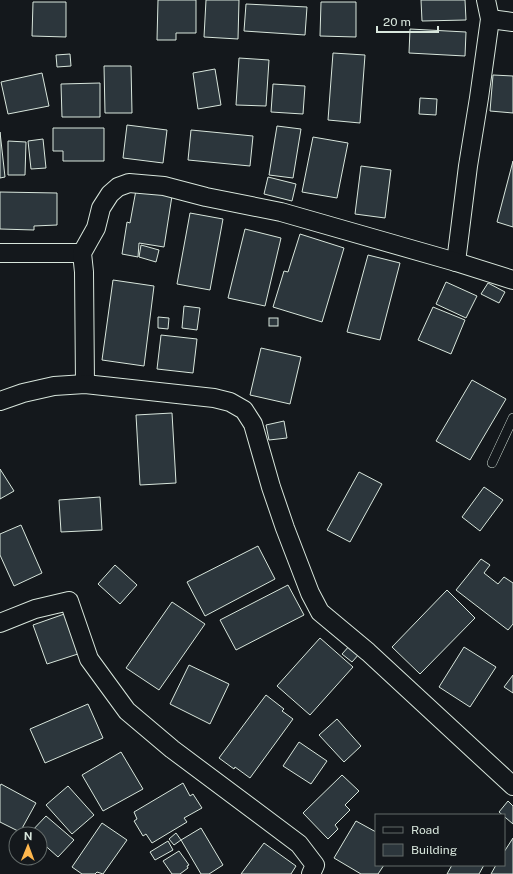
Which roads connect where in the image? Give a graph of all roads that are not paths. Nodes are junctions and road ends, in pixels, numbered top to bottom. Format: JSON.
{"nodes":[{"id":1,"x":486,"y":0,"type":"edge"},
{"id":2,"x":490,"y":19,"type":"junction"},
{"id":3,"x":513,"y":22,"type":"edge"},
{"id":4,"x":0,"y":253,"type":"edge"},
{"id":5,"x":82,"y":253,"type":"junction"},
{"id":6,"x":456,"y":262,"type":"junction"},
{"id":7,"x":513,"y":280,"type":"edge"},
{"id":8,"x":85,"y":384,"type":"junction"},
{"id":9,"x":0,"y":401,"type":"edge"},
{"id":10,"x":513,"y":418,"type":"edge"},
{"id":11,"x":492,"y":463,"type":"dead end"},
{"id":12,"x":0,"y":623,"type":"edge"},
{"id":13,"x":513,"y":786,"type":"edge"},
{"id":14,"x":311,"y":874,"type":"edge"}],
"edges":[{"from":1,"to":2,"type":"street"},
{"from":2,"to":3,"type":"street"},
{"from":2,"to":6,"type":"street"},
{"from":4,"to":5,"type":"street"},
{"from":5,"to":6,"type":"street"},
{"from":5,"to":8,"type":"street"},
{"from":6,"to":7,"type":"street"},
{"from":8,"to":9,"type":"street"},
{"from":8,"to":13,"type":"street"},
{"from":10,"to":11,"type":"lane"},
{"from":12,"to":14,"type":"street"}]}
